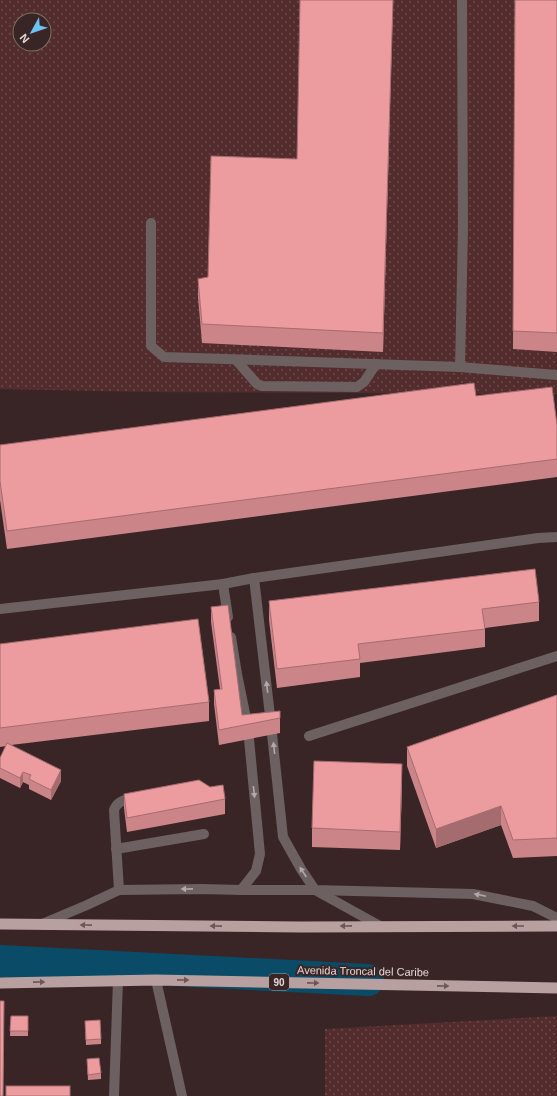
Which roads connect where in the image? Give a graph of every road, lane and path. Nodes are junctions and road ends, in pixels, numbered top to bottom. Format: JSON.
{"nodes":[{"id":1,"x":462,"y":0,"type":"edge"},
{"id":2,"x":151,"y":222,"type":"dead end"},
{"id":3,"x":236,"y":360,"type":"junction"},
{"id":4,"x":376,"y":364,"type":"junction"},
{"id":5,"x":460,"y":367,"type":"junction"},
{"id":6,"x":557,"y":375,"type":"edge"},
{"id":7,"x":557,"y":537,"type":"edge"},
{"id":8,"x":254,"y":578,"type":"junction"},
{"id":9,"x":223,"y":584,"type":"junction"},
{"id":10,"x":0,"y":609,"type":"edge"},
{"id":11,"x":557,"y":656,"type":"edge"},
{"id":12,"x":309,"y":736,"type":"dead end"},
{"id":13,"x":149,"y":797,"type":"edge"},
{"id":14,"x":204,"y":834,"type":"dead end"},
{"id":15,"x":116,"y":849,"type":"junction"},
{"id":16,"x":119,"y":890,"type":"junction"},
{"id":17,"x":241,"y":890,"type":"junction"},
{"id":18,"x":315,"y":890,"type":"junction"},
{"id":19,"x":557,"y":918,"type":"edge"},
{"id":20,"x":0,"y":924,"type":"edge"},
{"id":21,"x":42,"y":924,"type":"junction"},
{"id":22,"x":380,"y":926,"type":"junction"},
{"id":23,"x":557,"y":926,"type":"edge"},
{"id":24,"x":118,"y":980,"type":"junction"},
{"id":25,"x":156,"y":980,"type":"junction"},
{"id":26,"x":0,"y":983,"type":"edge"},
{"id":27,"x":557,"y":988,"type":"edge"},
{"id":28,"x":114,"y":1096,"type":"edge"},
{"id":29,"x":182,"y":1096,"type":"edge"}],
"edges":[{"from":1,"to":5,"type":"street"},
{"from":2,"to":3,"type":"street"},
{"from":3,"to":4,"type":"street"},
{"from":3,"to":4,"type":"street"},
{"from":4,"to":5,"type":"street"},
{"from":5,"to":6,"type":"street"},
{"from":7,"to":8,"type":"street"},
{"from":8,"to":9,"type":"street"},
{"from":18,"to":8,"type":"street","one_way":true},
{"from":9,"to":10,"type":"street"},
{"from":9,"to":17,"type":"street","one_way":true},
{"from":11,"to":12,"type":"street"},
{"from":13,"to":15,"type":"street"},
{"from":14,"to":15,"type":"street"},
{"from":15,"to":16,"type":"street"},
{"from":17,"to":16,"type":"street","one_way":true},
{"from":16,"to":21,"type":"street"},
{"from":17,"to":18,"type":"street"},
{"from":19,"to":18,"type":"street","one_way":true},
{"from":18,"to":22,"type":"street"},
{"from":20,"to":21,"type":"highway"},
{"from":22,"to":21,"type":"highway","one_way":true},
{"from":23,"to":22,"type":"highway","one_way":true},
{"from":24,"to":25,"type":"highway","name":"Avenida Troncal del Caribe","number":"90"},
{"from":26,"to":24,"type":"highway","name":"Avenida Troncal del Caribe","number":"90","one_way":true},
{"from":24,"to":28,"type":"street"},
{"from":25,"to":27,"type":"highway","name":"Avenida Troncal del Caribe","number":"90","one_way":true},
{"from":25,"to":29,"type":"street"}]}
